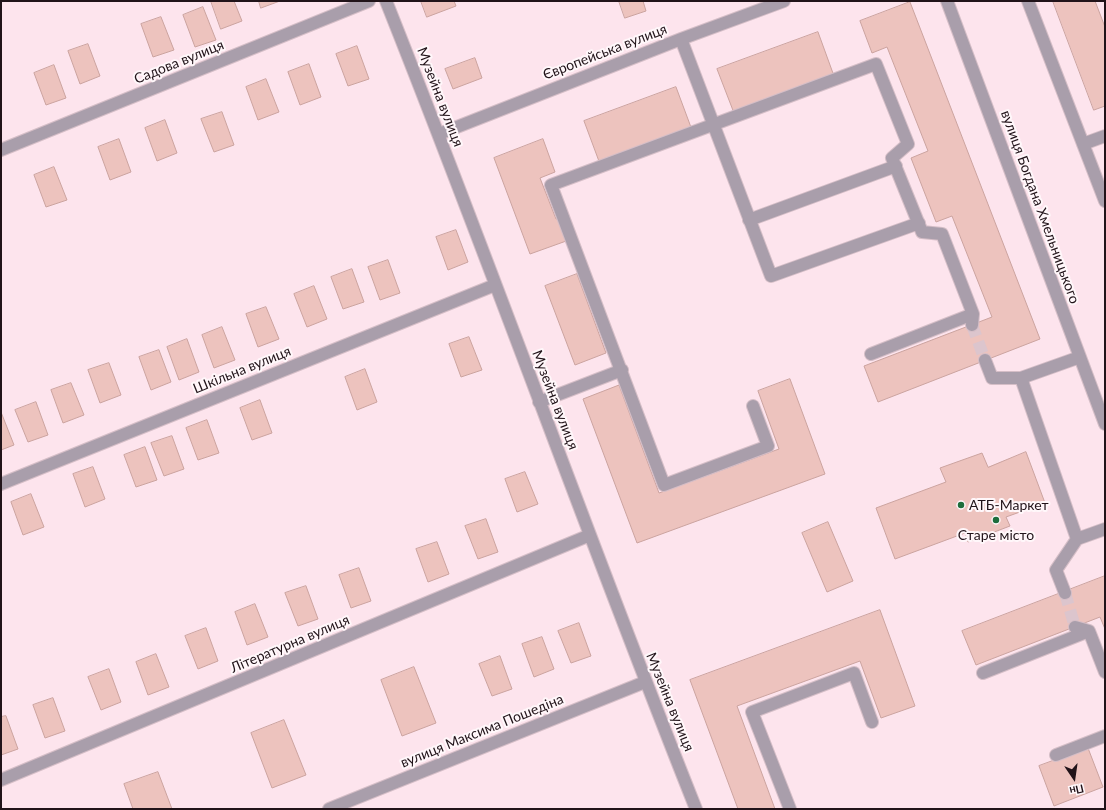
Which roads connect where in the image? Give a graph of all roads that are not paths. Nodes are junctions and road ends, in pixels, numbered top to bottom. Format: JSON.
{"nodes":[{"id":1,"x":369,"y":1,"type":"edge"},
{"id":2,"x":386,"y":1,"type":"edge"},
{"id":3,"x":784,"y":1,"type":"edge"},
{"id":4,"x":947,"y":1,"type":"edge"},
{"id":5,"x":1028,"y":1,"type":"edge"},
{"id":6,"x":681,"y":39,"type":"junction"},
{"id":7,"x":713,"y":125,"type":"junction"},
{"id":8,"x":439,"y":134,"type":"junction"},
{"id":9,"x":1105,"y":136,"type":"edge"},
{"id":10,"x":1083,"y":144,"type":"junction"},
{"id":11,"x":1,"y":150,"type":"edge"},
{"id":12,"x":896,"y":166,"type":"junction"},
{"id":13,"x":1105,"y":201,"type":"edge"},
{"id":14,"x":749,"y":220,"type":"junction"},
{"id":15,"x":919,"y":223,"type":"junction"},
{"id":16,"x":495,"y":285,"type":"junction"},
{"id":17,"x":871,"y":354,"type":"dead end"},
{"id":18,"x":1080,"y":357,"type":"junction"},
{"id":19,"x":985,"y":360,"type":"tunnel mouth"},
{"id":20,"x":622,"y":370,"type":"junction"},
{"id":21,"x":1021,"y":378,"type":"junction"},
{"id":22,"x":540,"y":402,"type":"junction"},
{"id":23,"x":753,"y":406,"type":"dead end"},
{"id":24,"x":1105,"y":424,"type":"edge"},
{"id":25,"x":1,"y":484,"type":"edge"},
{"id":26,"x":1105,"y":529,"type":"edge"},
{"id":27,"x":590,"y":535,"type":"junction"},
{"id":28,"x":1077,"y":539,"type":"junction"},
{"id":29,"x":1065,"y":593,"type":"tunnel mouth"},
{"id":30,"x":1075,"y":627,"type":"dead end"},
{"id":31,"x":1089,"y":631,"type":"junction"},
{"id":32,"x":1105,"y":672,"type":"edge"},
{"id":33,"x":983,"y":673,"type":"dead end"},
{"id":34,"x":645,"y":682,"type":"junction"},
{"id":35,"x":872,"y":722,"type":"dead end"},
{"id":36,"x":1105,"y":736,"type":"edge"},
{"id":37,"x":1056,"y":755,"type":"dead end"},
{"id":38,"x":1,"y":780,"type":"edge"},
{"id":39,"x":329,"y":809,"type":"edge"},
{"id":40,"x":696,"y":809,"type":"edge"},
{"id":41,"x":790,"y":809,"type":"edge"}],
"edges":[{"from":1,"to":11,"type":"street","name":"Садова вулиця"},
{"from":2,"to":8,"type":"street","name":"Музейна вулиця"},
{"from":3,"to":6,"type":"street","name":"Європейська вулиця"},
{"from":4,"to":18,"type":"street","name":"вулиця Богдана Хмельницького"},
{"from":5,"to":10,"type":"street"},
{"from":6,"to":7,"type":"street"},
{"from":6,"to":8,"type":"street","name":"Європейська вулиця"},
{"from":7,"to":12,"type":"street"},
{"from":7,"to":14,"type":"street"},
{"from":7,"to":20,"type":"street"},
{"from":8,"to":16,"type":"street","name":"Музейна вулиця"},
{"from":9,"to":10,"type":"street"},
{"from":10,"to":13,"type":"street"},
{"from":12,"to":14,"type":"street"},
{"from":12,"to":15,"type":"street"},
{"from":14,"to":15,"type":"street"},
{"from":15,"to":17,"type":"street"},
{"from":16,"to":22,"type":"street","name":"Музейна вулиця"},
{"from":16,"to":25,"type":"street","name":"Шкільна вулиця"},
{"from":18,"to":21,"type":"street"},
{"from":18,"to":24,"type":"street","name":"вулиця Богдана Хмельницького"},
{"from":19,"to":21,"type":"street"},
{"from":20,"to":22,"type":"street"},
{"from":20,"to":23,"type":"street"},
{"from":21,"to":28,"type":"street"},
{"from":22,"to":27,"type":"street","name":"Музейна вулиця"},
{"from":26,"to":28,"type":"street"},
{"from":27,"to":34,"type":"street","name":"Музейна вулиця"},
{"from":27,"to":38,"type":"street","name":"Літературна вулиця"},
{"from":28,"to":29,"type":"street"},
{"from":30,"to":31,"type":"street"},
{"from":31,"to":32,"type":"street"},
{"from":31,"to":33,"type":"street"},
{"from":34,"to":39,"type":"street","name":"вулиця Максима Пошедіна"},
{"from":34,"to":40,"type":"street","name":"Музейна вулиця"},
{"from":35,"to":41,"type":"street"},
{"from":36,"to":37,"type":"street"}]}
